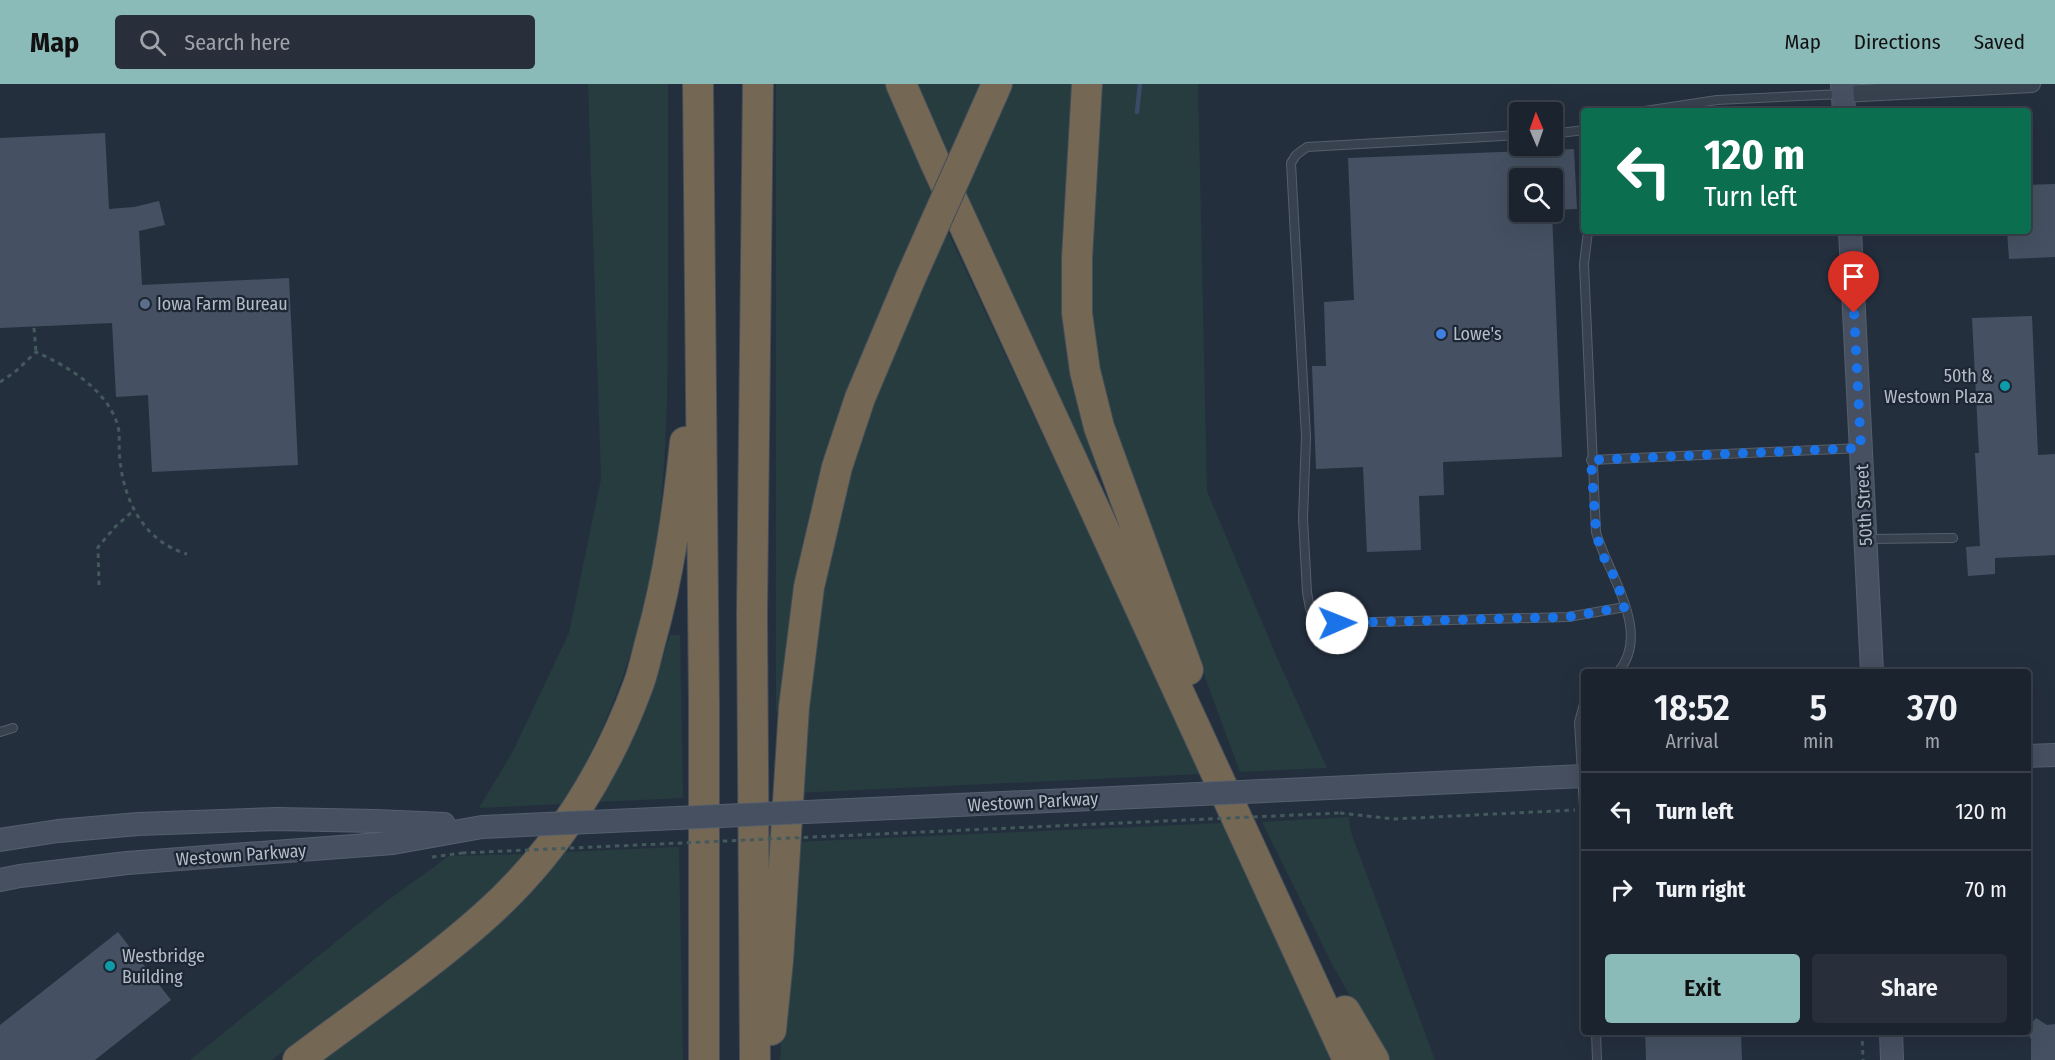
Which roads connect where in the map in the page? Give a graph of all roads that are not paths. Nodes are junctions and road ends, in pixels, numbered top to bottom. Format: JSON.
{"nodes":[{"id":1,"x":699,"y":84,"type":"edge"},
{"id":2,"x":759,"y":84,"type":"edge"},
{"id":3,"x":901,"y":84,"type":"edge"},
{"id":4,"x":997,"y":84,"type":"edge"},
{"id":5,"x":1087,"y":84,"type":"edge"},
{"id":6,"x":2032,"y":84,"type":"edge"},
{"id":7,"x":1843,"y":96,"type":"edge"},
{"id":8,"x":1665,"y":108,"type":"edge"},
{"id":9,"x":1581,"y":131,"type":"edge"},
{"id":10,"x":1563,"y":133,"type":"edge"},
{"id":11,"x":1509,"y":136,"type":"edge"},
{"id":12,"x":1588,"y":234,"type":"edge"},
{"id":13,"x":1850,"y":234,"type":"edge"},
{"id":14,"x":700,"y":268,"type":"junction"},
{"id":15,"x":1861,"y":448,"type":"junction"},
{"id":16,"x":1591,"y":460,"type":"junction"},
{"id":17,"x":1953,"y":538,"type":"dead end"},
{"id":18,"x":1866,"y":539,"type":"junction"},
{"id":19,"x":1625,"y":607,"type":"junction"},
{"id":20,"x":1620,"y":669,"type":"edge"},
{"id":21,"x":1872,"y":669,"type":"edge"},
{"id":22,"x":1581,"y":715,"type":"edge"},
{"id":23,"x":13,"y":728,"type":"dead end"},
{"id":24,"x":0,"y":732,"type":"edge"},
{"id":25,"x":1581,"y":750,"type":"edge"},
{"id":26,"x":2055,"y":755,"type":"edge"},
{"id":27,"x":2031,"y":756,"type":"edge"},
{"id":28,"x":1581,"y":776,"type":"edge"},
{"id":29,"x":482,"y":827,"type":"junction"},
{"id":30,"x":1243,"y":832,"type":"junction"},
{"id":31,"x":0,"y":840,"type":"edge"},
{"id":32,"x":0,"y":880,"type":"edge"},
{"id":33,"x":1271,"y":894,"type":"junction"},
{"id":34,"x":1596,"y":1035,"type":"edge"},
{"id":35,"x":1891,"y":1035,"type":"edge"},
{"id":36,"x":297,"y":1060,"type":"edge"},
{"id":37,"x":704,"y":1060,"type":"edge"},
{"id":38,"x":755,"y":1060,"type":"edge"},
{"id":39,"x":768,"y":1060,"type":"edge"},
{"id":40,"x":1348,"y":1060,"type":"edge"},
{"id":41,"x":1374,"y":1060,"type":"edge"},
{"id":42,"x":1597,"y":1060,"type":"edge"},
{"id":43,"x":1892,"y":1060,"type":"edge"}],
"edges":[{"from":1,"to":14,"type":"highway"},
{"from":2,"to":38,"type":"highway"},
{"from":3,"to":30,"type":"highway"},
{"from":4,"to":39,"type":"highway","bridge":true},
{"from":5,"to":30,"type":"highway"},
{"from":6,"to":7,"type":"street"},
{"from":7,"to":8,"type":"lane"},
{"from":9,"to":10,"type":"lane"},
{"from":11,"to":19,"type":"lane"},
{"from":12,"to":16,"type":"lane"},
{"from":13,"to":15,"type":"street","name":"50th Street"},
{"from":14,"to":36,"type":"highway"},
{"from":14,"to":37,"type":"highway"},
{"from":15,"to":16,"type":"lane"},
{"from":15,"to":18,"type":"street","name":"50th Street"},
{"from":16,"to":19,"type":"lane"},
{"from":17,"to":18,"type":"lane"},
{"from":18,"to":21,"type":"street","name":"50th Street"},
{"from":19,"to":20,"type":"lane"},
{"from":22,"to":25,"type":"lane"},
{"from":23,"to":24,"type":"lane"},
{"from":26,"to":27,"type":"street"},
{"from":28,"to":29,"type":"street","name":"Westown Parkway","bridge":true},
{"from":29,"to":31,"type":"street","name":"Westown Parkway"},
{"from":29,"to":32,"type":"street","name":"Westown Parkway"},
{"from":30,"to":33,"type":"highway"},
{"from":33,"to":40,"type":"highway"},
{"from":33,"to":41,"type":"highway"},
{"from":34,"to":42,"type":"lane"},
{"from":35,"to":43,"type":"street"}]}
